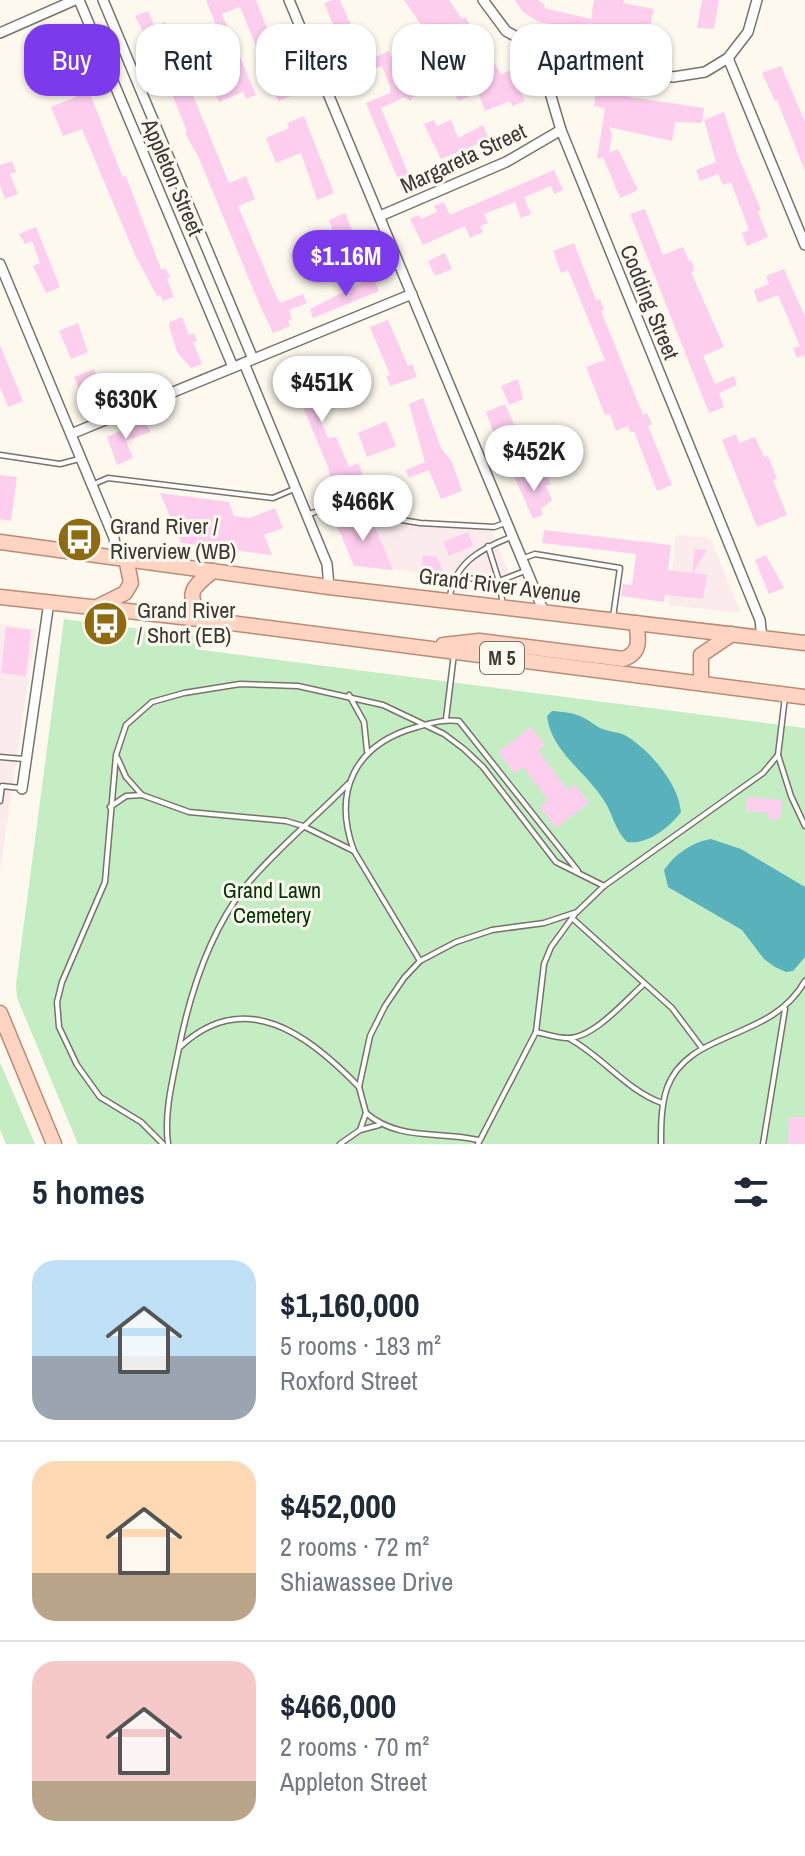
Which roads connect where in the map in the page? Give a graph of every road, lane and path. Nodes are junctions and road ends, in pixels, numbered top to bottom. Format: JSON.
{"nodes":[{"id":1,"x":77,"y":0,"type":"edge"},
{"id":2,"x":103,"y":0,"type":"edge"},
{"id":3,"x":289,"y":0,"type":"edge"},
{"id":4,"x":483,"y":0,"type":"edge"},
{"id":5,"x":757,"y":0,"type":"edge"},
{"id":6,"x":0,"y":33,"type":"edge"},
{"id":7,"x":510,"y":33,"type":"edge"},
{"id":8,"x":728,"y":58,"type":"junction"},
{"id":9,"x":672,"y":77,"type":"edge"},
{"id":10,"x":551,"y":96,"type":"edge"},
{"id":11,"x":561,"y":130,"type":"junction"},
{"id":12,"x":173,"y":166,"type":"junction"},
{"id":13,"x":153,"y":175,"type":"junction"},
{"id":14,"x":380,"y":216,"type":"junction"},
{"id":15,"x":805,"y":245,"type":"edge"},
{"id":16,"x":0,"y":264,"type":"edge"},
{"id":17,"x":412,"y":294,"type":"junction"},
{"id":18,"x":248,"y":361,"type":"junction"},
{"id":19,"x":233,"y":367,"type":"junction"},
{"id":20,"x":71,"y":434,"type":"junction"},
{"id":21,"x":0,"y":455,"type":"edge"},
{"id":22,"x":81,"y":458,"type":"junction"},
{"id":23,"x":92,"y":485,"type":"junction"},
{"id":24,"x":295,"y":489,"type":"junction"},
{"id":25,"x":306,"y":515,"type":"junction"},
{"id":26,"x":507,"y":522,"type":"junction"},
{"id":27,"x":513,"y":537,"type":"junction"},
{"id":28,"x":0,"y":542,"type":"edge"},
{"id":29,"x":488,"y":546,"type":"junction"},
{"id":30,"x":122,"y":557,"type":"junction"},
{"id":31,"x":522,"y":559,"type":"junction"},
{"id":32,"x":527,"y":570,"type":"junction"},
{"id":33,"x":213,"y":571,"type":"junction"},
{"id":34,"x":454,"y":577,"type":"junction"},
{"id":35,"x":499,"y":581,"type":"junction"},
{"id":36,"x":329,"y":587,"type":"junction"},
{"id":37,"x":0,"y":597,"type":"edge"},
{"id":38,"x":449,"y":601,"type":"junction"},
{"id":39,"x":49,"y":602,"type":"junction"},
{"id":40,"x":97,"y":607,"type":"junction"},
{"id":41,"x":504,"y":607,"type":"junction"},
{"id":42,"x":544,"y":612,"type":"junction"},
{"id":43,"x":200,"y":619,"type":"junction"},
{"id":44,"x":613,"y":620,"type":"junction"},
{"id":45,"x":636,"y":623,"type":"junction"},
{"id":46,"x":732,"y":634,"type":"junction"},
{"id":47,"x":762,"y":638,"type":"junction"},
{"id":48,"x":805,"y":643,"type":"edge"},
{"id":49,"x":422,"y":648,"type":"junction"},
{"id":50,"x":454,"y":652,"type":"junction"},
{"id":51,"x":701,"y":683,"type":"junction"},
{"id":52,"x":349,"y":695,"type":"junction"},
{"id":53,"x":786,"y":695,"type":"junction"},
{"id":54,"x":805,"y":697,"type":"edge"},
{"id":55,"x":446,"y":719,"type":"junction"},
{"id":56,"x":425,"y":725,"type":"junction"},
{"id":57,"x":367,"y":751,"type":"junction"},
{"id":58,"x":116,"y":755,"type":"junction"},
{"id":59,"x":778,"y":755,"type":"junction"},
{"id":60,"x":0,"y":757,"type":"edge"},
{"id":61,"x":26,"y":759,"type":"junction"},
{"id":62,"x":350,"y":782,"type":"junction"},
{"id":63,"x":1,"y":786,"type":"edge"},
{"id":64,"x":22,"y":789,"type":"joint"},
{"id":65,"x":142,"y":795,"type":"junction"},
{"id":66,"x":0,"y":801,"type":"edge"},
{"id":67,"x":110,"y":807,"type":"junction"},
{"id":68,"x":303,"y":826,"type":"junction"},
{"id":69,"x":805,"y":826,"type":"edge"},
{"id":70,"x":354,"y":851,"type":"junction"},
{"id":71,"x":581,"y":875,"type":"junction"},
{"id":72,"x":604,"y":886,"type":"junction"},
{"id":73,"x":577,"y":912,"type":"junction"},
{"id":74,"x":572,"y":918,"type":"junction"},
{"id":75,"x":420,"y":961,"type":"junction"},
{"id":76,"x":805,"y":981,"type":"edge"},
{"id":77,"x":644,"y":984,"type":"junction"},
{"id":78,"x":785,"y":1009,"type":"junction"},
{"id":79,"x":0,"y":1013,"type":"edge"},
{"id":80,"x":536,"y":1032,"type":"junction"},
{"id":81,"x":0,"y":1039,"type":"edge"},
{"id":82,"x":570,"y":1039,"type":"junction"},
{"id":83,"x":14,"y":1047,"type":"junction"},
{"id":84,"x":179,"y":1048,"type":"junction"},
{"id":85,"x":702,"y":1048,"type":"junction"},
{"id":86,"x":359,"y":1087,"type":"junction"},
{"id":87,"x":663,"y":1104,"type":"junction"},
{"id":88,"x":366,"y":1113,"type":"junction"},
{"id":89,"x":379,"y":1125,"type":"junction"},
{"id":90,"x":360,"y":1130,"type":"junction"},
{"id":91,"x":478,"y":1142,"type":"edge"},
{"id":92,"x":54,"y":1144,"type":"edge"},
{"id":93,"x":166,"y":1144,"type":"edge"},
{"id":94,"x":340,"y":1144,"type":"edge"},
{"id":95,"x":661,"y":1144,"type":"edge"},
{"id":96,"x":763,"y":1144,"type":"edge"}],
"edges":[{"from":1,"to":6,"type":"street"},
{"from":1,"to":13,"type":"street","name":"Appleton Street"},
{"from":2,"to":12,"type":"street","name":"Appleton Street"},
{"from":3,"to":14,"type":"street"},
{"from":4,"to":7,"type":"street"},
{"from":5,"to":8,"type":"street"},
{"from":8,"to":9,"type":"street"},
{"from":8,"to":15,"type":"street"},
{"from":10,"to":11,"type":"street","name":"Codding Street"},
{"from":11,"to":14,"type":"street","name":"Margareta Street"},
{"from":11,"to":47,"type":"street","name":"Codding Street"},
{"from":12,"to":13,"type":"street"},
{"from":12,"to":18,"type":"street","name":"Appleton Street"},
{"from":13,"to":19,"type":"street","name":"Appleton Street"},
{"from":14,"to":17,"type":"street"},
{"from":16,"to":20,"type":"street"},
{"from":17,"to":18,"type":"street"},
{"from":17,"to":26,"type":"street"},
{"from":18,"to":19,"type":"street"},
{"from":18,"to":24,"type":"street","name":"Appleton Street"},
{"from":19,"to":20,"type":"street"},
{"from":20,"to":22,"type":"street"},
{"from":21,"to":22,"type":"lane"},
{"from":22,"to":23,"type":"street"},
{"from":23,"to":24,"type":"lane"},
{"from":23,"to":30,"type":"street"},
{"from":24,"to":25,"type":"street","name":"Appleton Street"},
{"from":25,"to":26,"type":"lane"},
{"from":25,"to":36,"type":"street","name":"Appleton Street"},
{"from":26,"to":27,"type":"street"},
{"from":27,"to":29,"type":"lane"},
{"from":27,"to":31,"type":"street"},
{"from":28,"to":30,"type":"main road","name":"Grand River Avenue","number":"M 5"},
{"from":29,"to":34,"type":"lane"},
{"from":29,"to":35,"type":"lane"},
{"from":30,"to":33,"type":"main road","name":"Grand River Avenue","number":"M 5"},
{"from":30,"to":40,"type":"main road"},
{"from":31,"to":32,"type":"street"},
{"from":31,"to":44,"type":"lane"},
{"from":32,"to":35,"type":"lane"},
{"from":32,"to":42,"type":"street"},
{"from":33,"to":36,"type":"main road","name":"Grand River Avenue","number":"M 5"},
{"from":33,"to":43,"type":"main road"},
{"from":34,"to":35,"type":"lane"},
{"from":34,"to":38,"type":"lane"},
{"from":35,"to":41,"type":"lane"},
{"from":36,"to":38,"type":"main road","name":"Grand River Avenue","number":"M 5"},
{"from":37,"to":39,"type":"main road","number":"M 5"},
{"from":38,"to":41,"type":"main road","name":"Grand River Avenue","number":"M 5"},
{"from":39,"to":40,"type":"main road","number":"M 5"},
{"from":39,"to":61,"type":"street"},
{"from":40,"to":43,"type":"main road","number":"M 5"},
{"from":41,"to":42,"type":"main road","name":"Grand River Avenue","number":"M 5"},
{"from":42,"to":44,"type":"main road","name":"Grand River Avenue","number":"M 5"},
{"from":43,"to":49,"type":"main road","number":"M 5"},
{"from":44,"to":45,"type":"main road","name":"Grand River Avenue","number":"M 5"},
{"from":45,"to":46,"type":"main road","name":"Grand River Avenue","number":"M 5"},
{"from":45,"to":49,"type":"main road"},
{"from":46,"to":47,"type":"main road","name":"Grand River Avenue","number":"M 5"},
{"from":46,"to":51,"type":"main road"},
{"from":47,"to":48,"type":"main road","name":"Grand River Avenue","number":"M 5"},
{"from":49,"to":50,"type":"main road","number":"M 5"},
{"from":50,"to":51,"type":"main road","number":"M 5"},
{"from":50,"to":55,"type":"lane"},
{"from":51,"to":53,"type":"main road","number":"M 5"},
{"from":52,"to":56,"type":"lane"},
{"from":52,"to":57,"type":"lane"},
{"from":52,"to":58,"type":"lane"},
{"from":53,"to":54,"type":"main road","number":"M 5"},
{"from":53,"to":59,"type":"lane"},
{"from":55,"to":56,"type":"lane"},
{"from":55,"to":71,"type":"lane"},
{"from":56,"to":57,"type":"lane"},
{"from":56,"to":71,"type":"lane"},
{"from":57,"to":62,"type":"lane"},
{"from":58,"to":65,"type":"lane"},
{"from":58,"to":67,"type":"lane"},
{"from":59,"to":69,"type":"lane"},
{"from":59,"to":72,"type":"lane"},
{"from":60,"to":61,"type":"lane"},
{"from":61,"to":64,"type":"street"},
{"from":62,"to":68,"type":"lane"},
{"from":62,"to":70,"type":"lane"},
{"from":63,"to":64,"type":"lane"},
{"from":63,"to":66,"type":"lane"},
{"from":65,"to":67,"type":"lane"},
{"from":65,"to":68,"type":"lane"},
{"from":67,"to":93,"type":"lane"},
{"from":68,"to":70,"type":"lane"},
{"from":68,"to":84,"type":"lane"},
{"from":70,"to":75,"type":"lane"},
{"from":71,"to":72,"type":"lane"},
{"from":72,"to":73,"type":"lane"},
{"from":73,"to":74,"type":"lane"},
{"from":73,"to":75,"type":"lane"},
{"from":74,"to":77,"type":"lane"},
{"from":74,"to":80,"type":"lane"},
{"from":75,"to":86,"type":"lane"},
{"from":76,"to":78,"type":"lane"},
{"from":77,"to":82,"type":"lane"},
{"from":77,"to":85,"type":"lane"},
{"from":78,"to":85,"type":"lane"},
{"from":78,"to":96,"type":"lane"},
{"from":79,"to":83,"type":"main road"},
{"from":80,"to":82,"type":"lane"},
{"from":80,"to":91,"type":"lane"},
{"from":81,"to":83,"type":"main road"},
{"from":82,"to":87,"type":"lane"},
{"from":83,"to":92,"type":"main road"},
{"from":84,"to":86,"type":"lane"},
{"from":84,"to":93,"type":"lane"},
{"from":85,"to":87,"type":"lane"},
{"from":86,"to":88,"type":"lane"},
{"from":87,"to":95,"type":"lane"},
{"from":88,"to":89,"type":"lane"},
{"from":88,"to":90,"type":"lane"},
{"from":89,"to":90,"type":"lane"},
{"from":89,"to":91,"type":"lane"},
{"from":90,"to":94,"type":"lane"}]}
